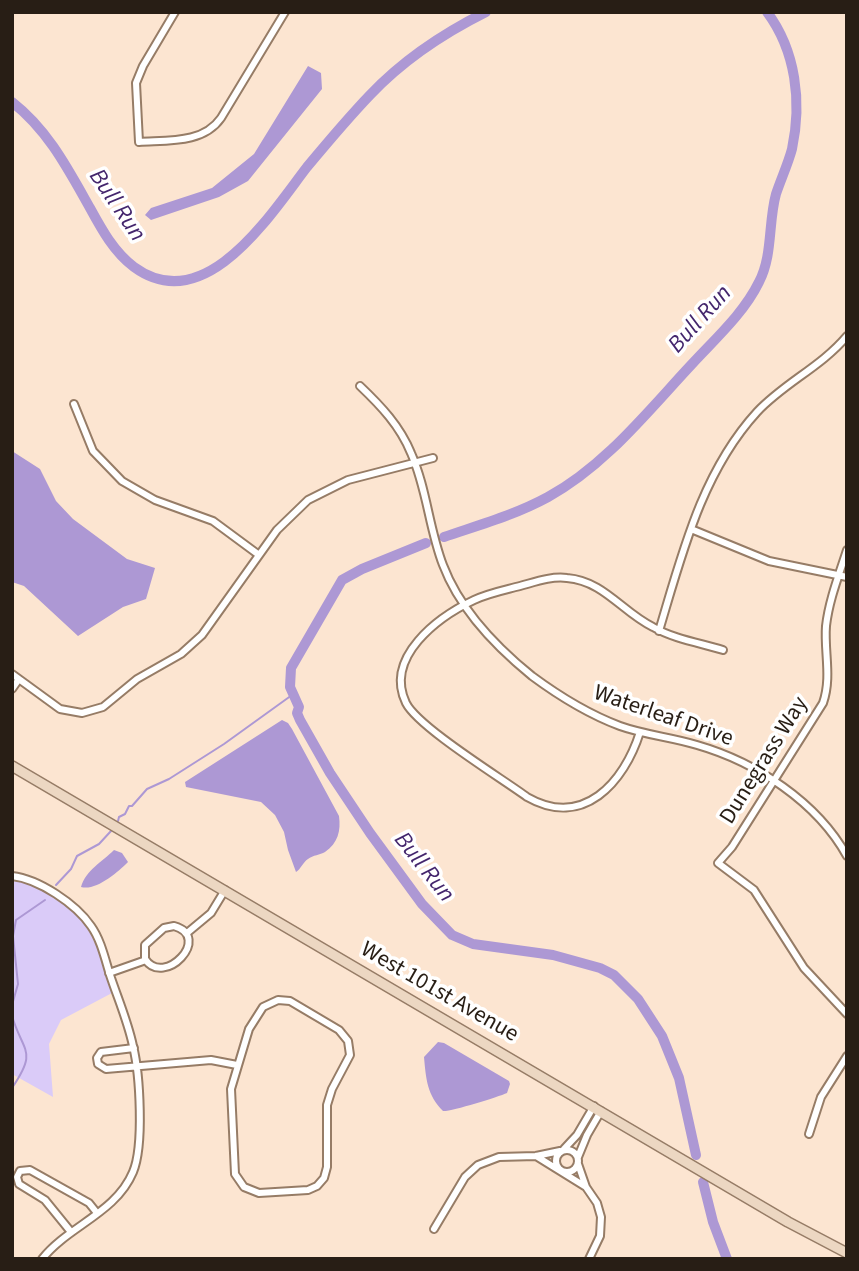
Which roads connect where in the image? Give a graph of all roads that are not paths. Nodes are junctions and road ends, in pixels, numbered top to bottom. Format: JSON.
{"nodes":[{"id":1,"x":175,"y":12,"type":"edge"},
{"id":2,"x":285,"y":12,"type":"edge"},
{"id":3,"x":847,"y":336,"type":"edge"},
{"id":4,"x":360,"y":386,"type":"dead end"},
{"id":5,"x":74,"y":404,"type":"dead end"},
{"id":6,"x":433,"y":458,"type":"dead end"},
{"id":7,"x":415,"y":462,"type":"junction"},
{"id":8,"x":691,"y":529,"type":"junction"},
{"id":9,"x":847,"y":550,"type":"edge"},
{"id":10,"x":259,"y":555,"type":"junction"},
{"id":11,"x":839,"y":576,"type":"junction"},
{"id":12,"x":847,"y":578,"type":"edge"},
{"id":13,"x":464,"y":605,"type":"junction"},
{"id":14,"x":659,"y":631,"type":"junction"},
{"id":15,"x":723,"y":650,"type":"dead end"},
{"id":16,"x":12,"y":674,"type":"edge"},
{"id":17,"x":19,"y":679,"type":"junction"},
{"id":18,"x":12,"y":689,"type":"edge"},
{"id":19,"x":640,"y":732,"type":"junction"},
{"id":20,"x":12,"y":766,"type":"edge"},
{"id":21,"x":774,"y":782,"type":"junction"},
{"id":22,"x":847,"y":856,"type":"edge"},
{"id":23,"x":12,"y":876,"type":"edge"},
{"id":24,"x":225,"y":890,"type":"junction"},
{"id":25,"x":187,"y":933,"type":"junction"},
{"id":26,"x":146,"y":960,"type":"junction"},
{"id":27,"x":109,"y":972,"type":"junction"},
{"id":28,"x":847,"y":1014,"type":"edge"},
{"id":29,"x":134,"y":1048,"type":"junction"},
{"id":30,"x":847,"y":1055,"type":"edge"},
{"id":31,"x":237,"y":1065,"type":"junction"},
{"id":32,"x":136,"y":1067,"type":"junction"},
{"id":33,"x":598,"y":1108,"type":"junction"},
{"id":34,"x":809,"y":1134,"type":"dead end"},
{"id":35,"x":562,"y":1150,"type":"junction"},
{"id":36,"x":536,"y":1156,"type":"junction"},
{"id":37,"x":578,"y":1161,"type":"junction"},
{"id":38,"x":561,"y":1172,"type":"junction"},
{"id":39,"x":586,"y":1187,"type":"junction"},
{"id":40,"x":97,"y":1213,"type":"junction"},
{"id":41,"x":434,"y":1229,"type":"dead end"},
{"id":42,"x":71,"y":1232,"type":"junction"},
{"id":43,"x":847,"y":1253,"type":"edge"},
{"id":44,"x":42,"y":1259,"type":"edge"},
{"id":45,"x":589,"y":1259,"type":"edge"}],
"edges":[{"from":1,"to":2,"type":"street"},
{"from":3,"to":8,"type":"street"},
{"from":4,"to":7,"type":"street","name":"Waterleaf Drive"},
{"from":5,"to":10,"type":"street"},
{"from":6,"to":7,"type":"street"},
{"from":7,"to":10,"type":"street"},
{"from":7,"to":13,"type":"street","name":"Waterleaf Drive"},
{"from":8,"to":11,"type":"street"},
{"from":8,"to":14,"type":"street"},
{"from":9,"to":11,"type":"street","name":"Dunegrass Way"},
{"from":10,"to":17,"type":"street"},
{"from":11,"to":12,"type":"street"},
{"from":11,"to":21,"type":"street","name":"Dunegrass Way"},
{"from":13,"to":14,"type":"street"},
{"from":13,"to":19,"type":"street","name":"Waterleaf Drive"},
{"from":13,"to":19,"type":"street"},
{"from":14,"to":15,"type":"street"},
{"from":16,"to":17,"type":"street"},
{"from":17,"to":18,"type":"street"},
{"from":19,"to":21,"type":"street","name":"Waterleaf Drive"},
{"from":20,"to":24,"type":"street","name":"West 101st Avenue"},
{"from":21,"to":22,"type":"street","name":"Waterleaf Drive"},
{"from":21,"to":28,"type":"street","name":"Dunegrass Way"},
{"from":23,"to":27,"type":"street"},
{"from":24,"to":25,"type":"street"},
{"from":24,"to":33,"type":"street","name":"West 101st Avenue"},
{"from":25,"to":26,"type":"street"},
{"from":25,"to":26,"type":"street"},
{"from":26,"to":27,"type":"street"},
{"from":27,"to":29,"type":"street"},
{"from":29,"to":32,"type":"street"},
{"from":29,"to":32,"type":"street"},
{"from":30,"to":34,"type":"street"},
{"from":31,"to":31,"type":"street"},
{"from":31,"to":32,"type":"street"},
{"from":32,"to":40,"type":"street"},
{"from":33,"to":35,"type":"street"},
{"from":33,"to":37,"type":"street"},
{"from":33,"to":43,"type":"street","name":"West 101st Avenue"},
{"from":35,"to":36,"type":"street"},
{"from":35,"to":37,"type":"street"},
{"from":35,"to":38,"type":"street"},
{"from":36,"to":38,"type":"street"},
{"from":36,"to":41,"type":"street"},
{"from":37,"to":38,"type":"street"},
{"from":37,"to":39,"type":"street"},
{"from":38,"to":39,"type":"street"},
{"from":39,"to":45,"type":"street"},
{"from":40,"to":42,"type":"street"},
{"from":40,"to":42,"type":"street"},
{"from":42,"to":44,"type":"street"}]}
